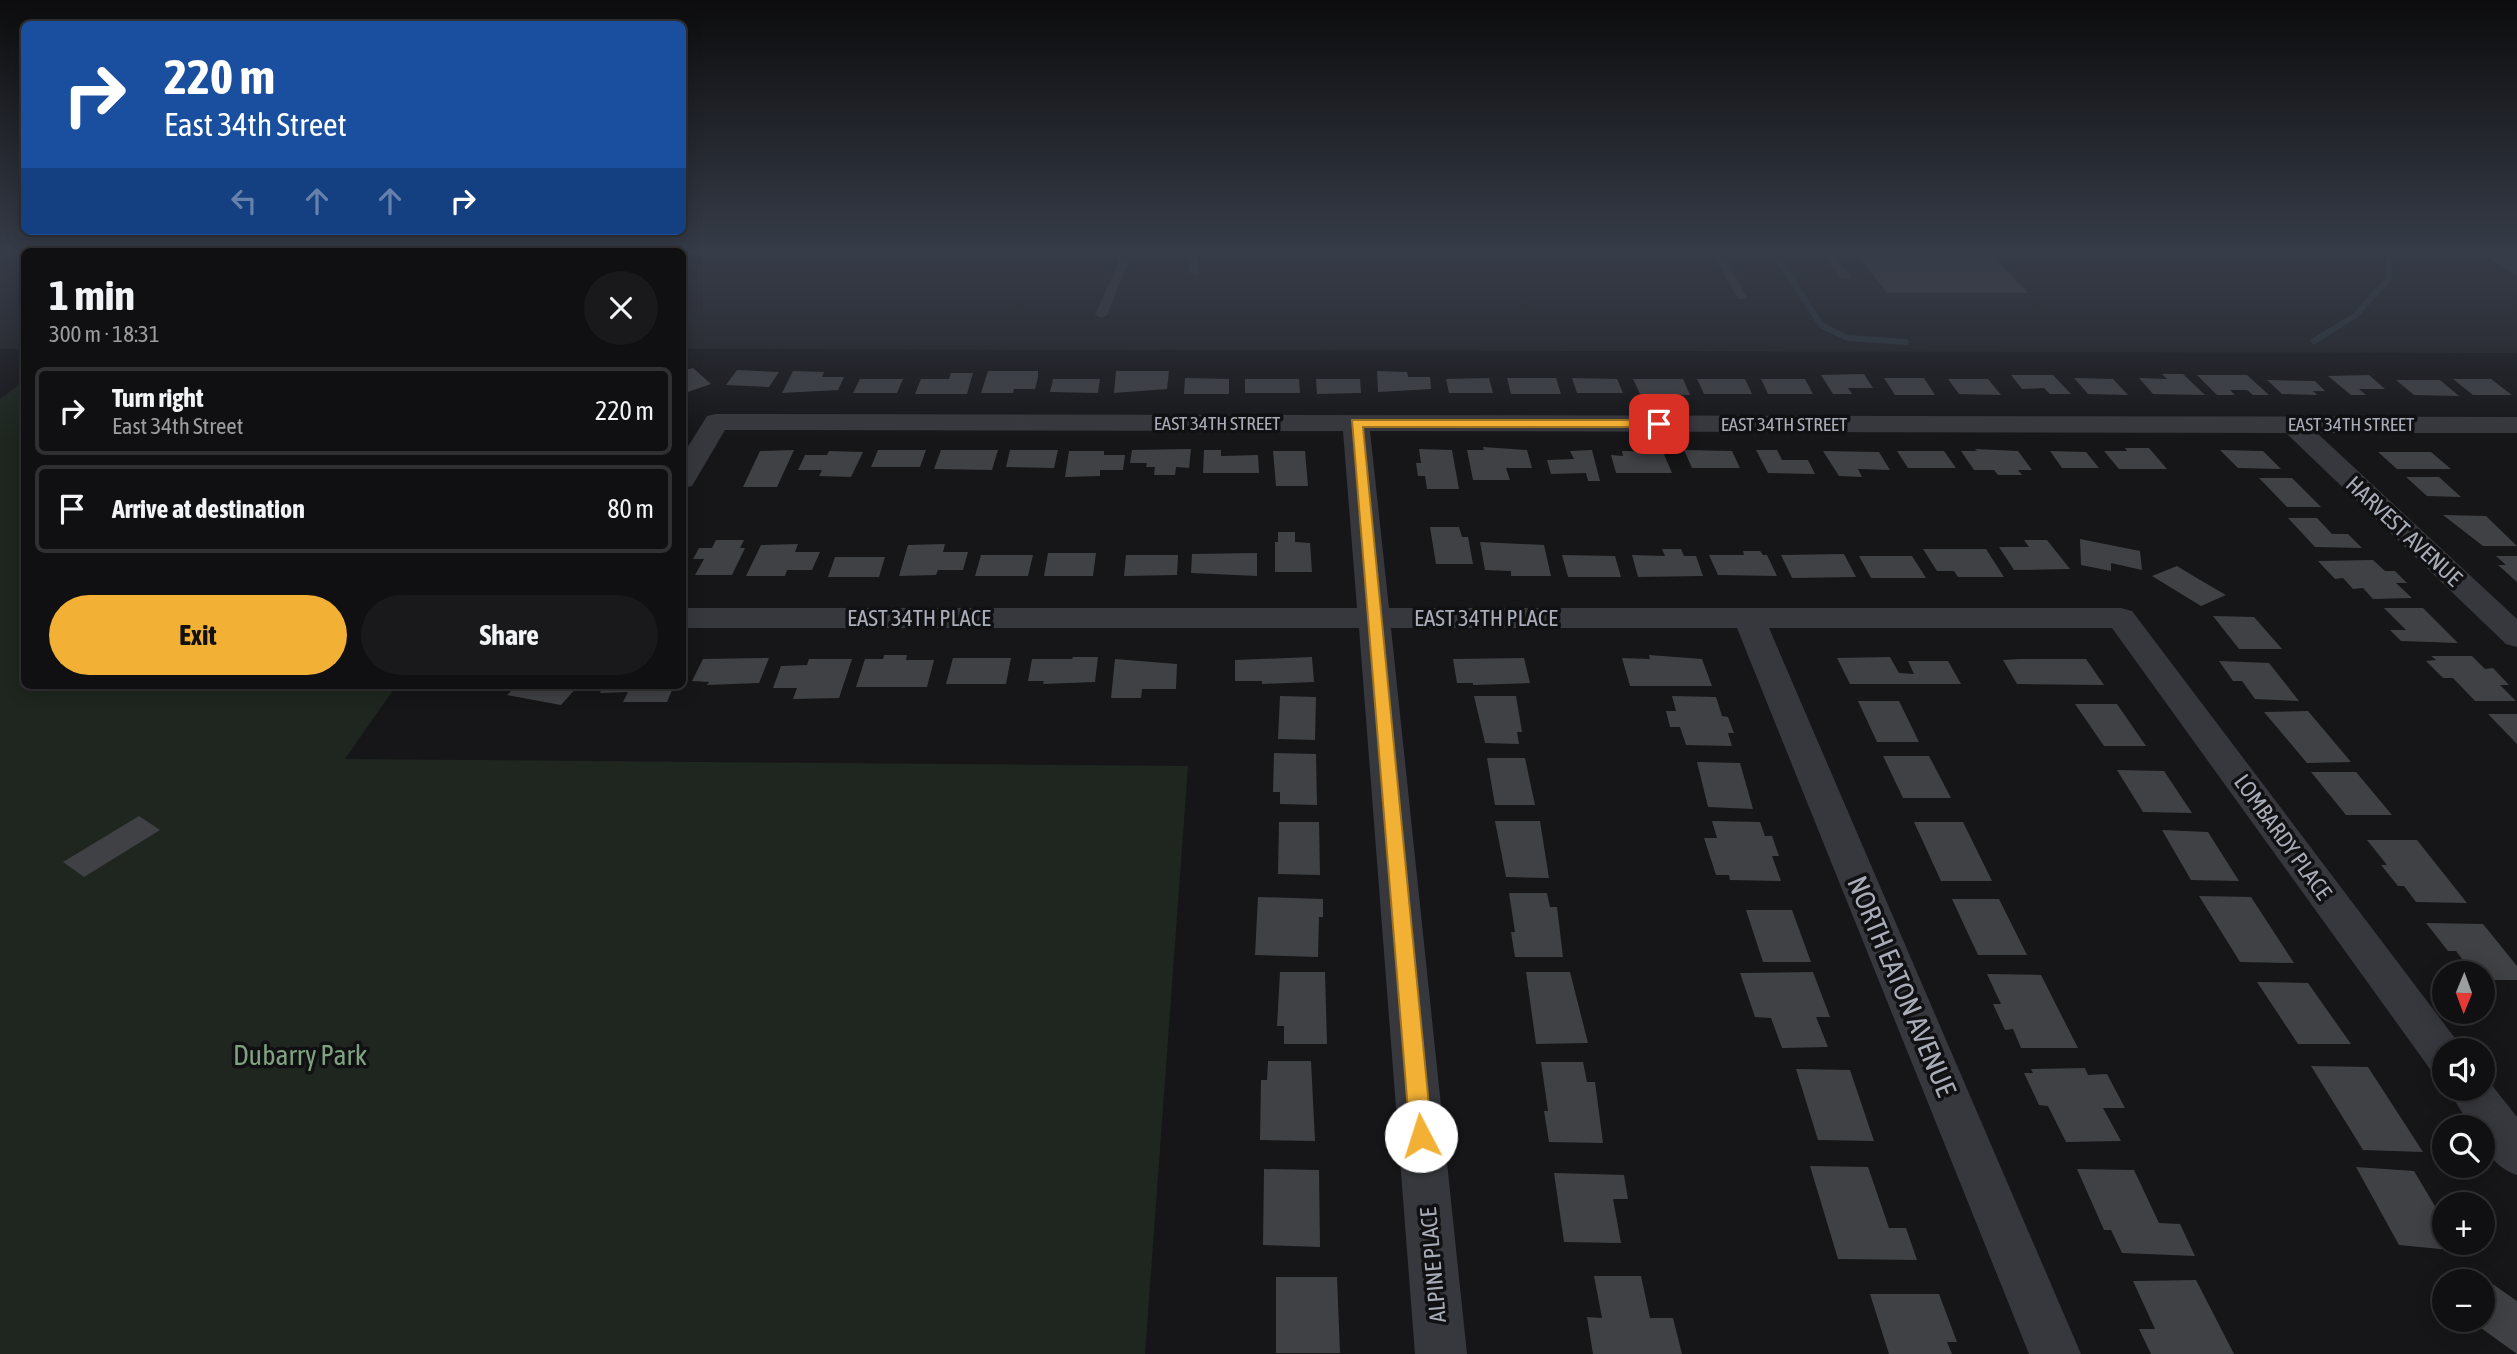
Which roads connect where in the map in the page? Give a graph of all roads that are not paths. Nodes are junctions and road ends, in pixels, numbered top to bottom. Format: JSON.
{"nodes":[{"id":1,"x":1356,"y":423,"type":"junction"},
{"id":2,"x":2292,"y":424,"type":"junction"},
{"id":3,"x":2517,"y":425,"type":"edge"},
{"id":4,"x":686,"y":473,"type":"edge"},
{"id":5,"x":686,"y":618,"type":"edge"},
{"id":6,"x":1375,"y":618,"type":"junction"},
{"id":7,"x":1749,"y":618,"type":"junction"},
{"id":8,"x":2121,"y":618,"type":"joint"},
{"id":9,"x":2517,"y":637,"type":"edge"},
{"id":10,"x":2432,"y":1038,"type":"edge"},
{"id":11,"x":2478,"y":1101,"type":"edge"},
{"id":12,"x":2517,"y":1154,"type":"edge"},
{"id":13,"x":1441,"y":1354,"type":"edge"},
{"id":14,"x":2055,"y":1354,"type":"edge"}],
"edges":[{"from":1,"to":2,"type":"street","name":"EAST 34TH STREET"},
{"from":1,"to":4,"type":"street","name":"EAST 34TH STREET"},
{"from":1,"to":6,"type":"street","name":"ALPINE PLACE"},
{"from":2,"to":3,"type":"street","name":"EAST 34TH STREET"},
{"from":2,"to":9,"type":"street","name":"HARVEST AVENUE"},
{"from":5,"to":6,"type":"street","name":"EAST 34TH PLACE"},
{"from":6,"to":7,"type":"street","name":"EAST 34TH PLACE"},
{"from":6,"to":13,"type":"street","name":"ALPINE PLACE"},
{"from":7,"to":8,"type":"street","name":"EAST 34TH PLACE"},
{"from":7,"to":14,"type":"street","name":"NORTH EATON AVENUE"},
{"from":8,"to":10,"type":"street","name":"LOMBARDY PLACE"},
{"from":11,"to":12,"type":"street"}]}
